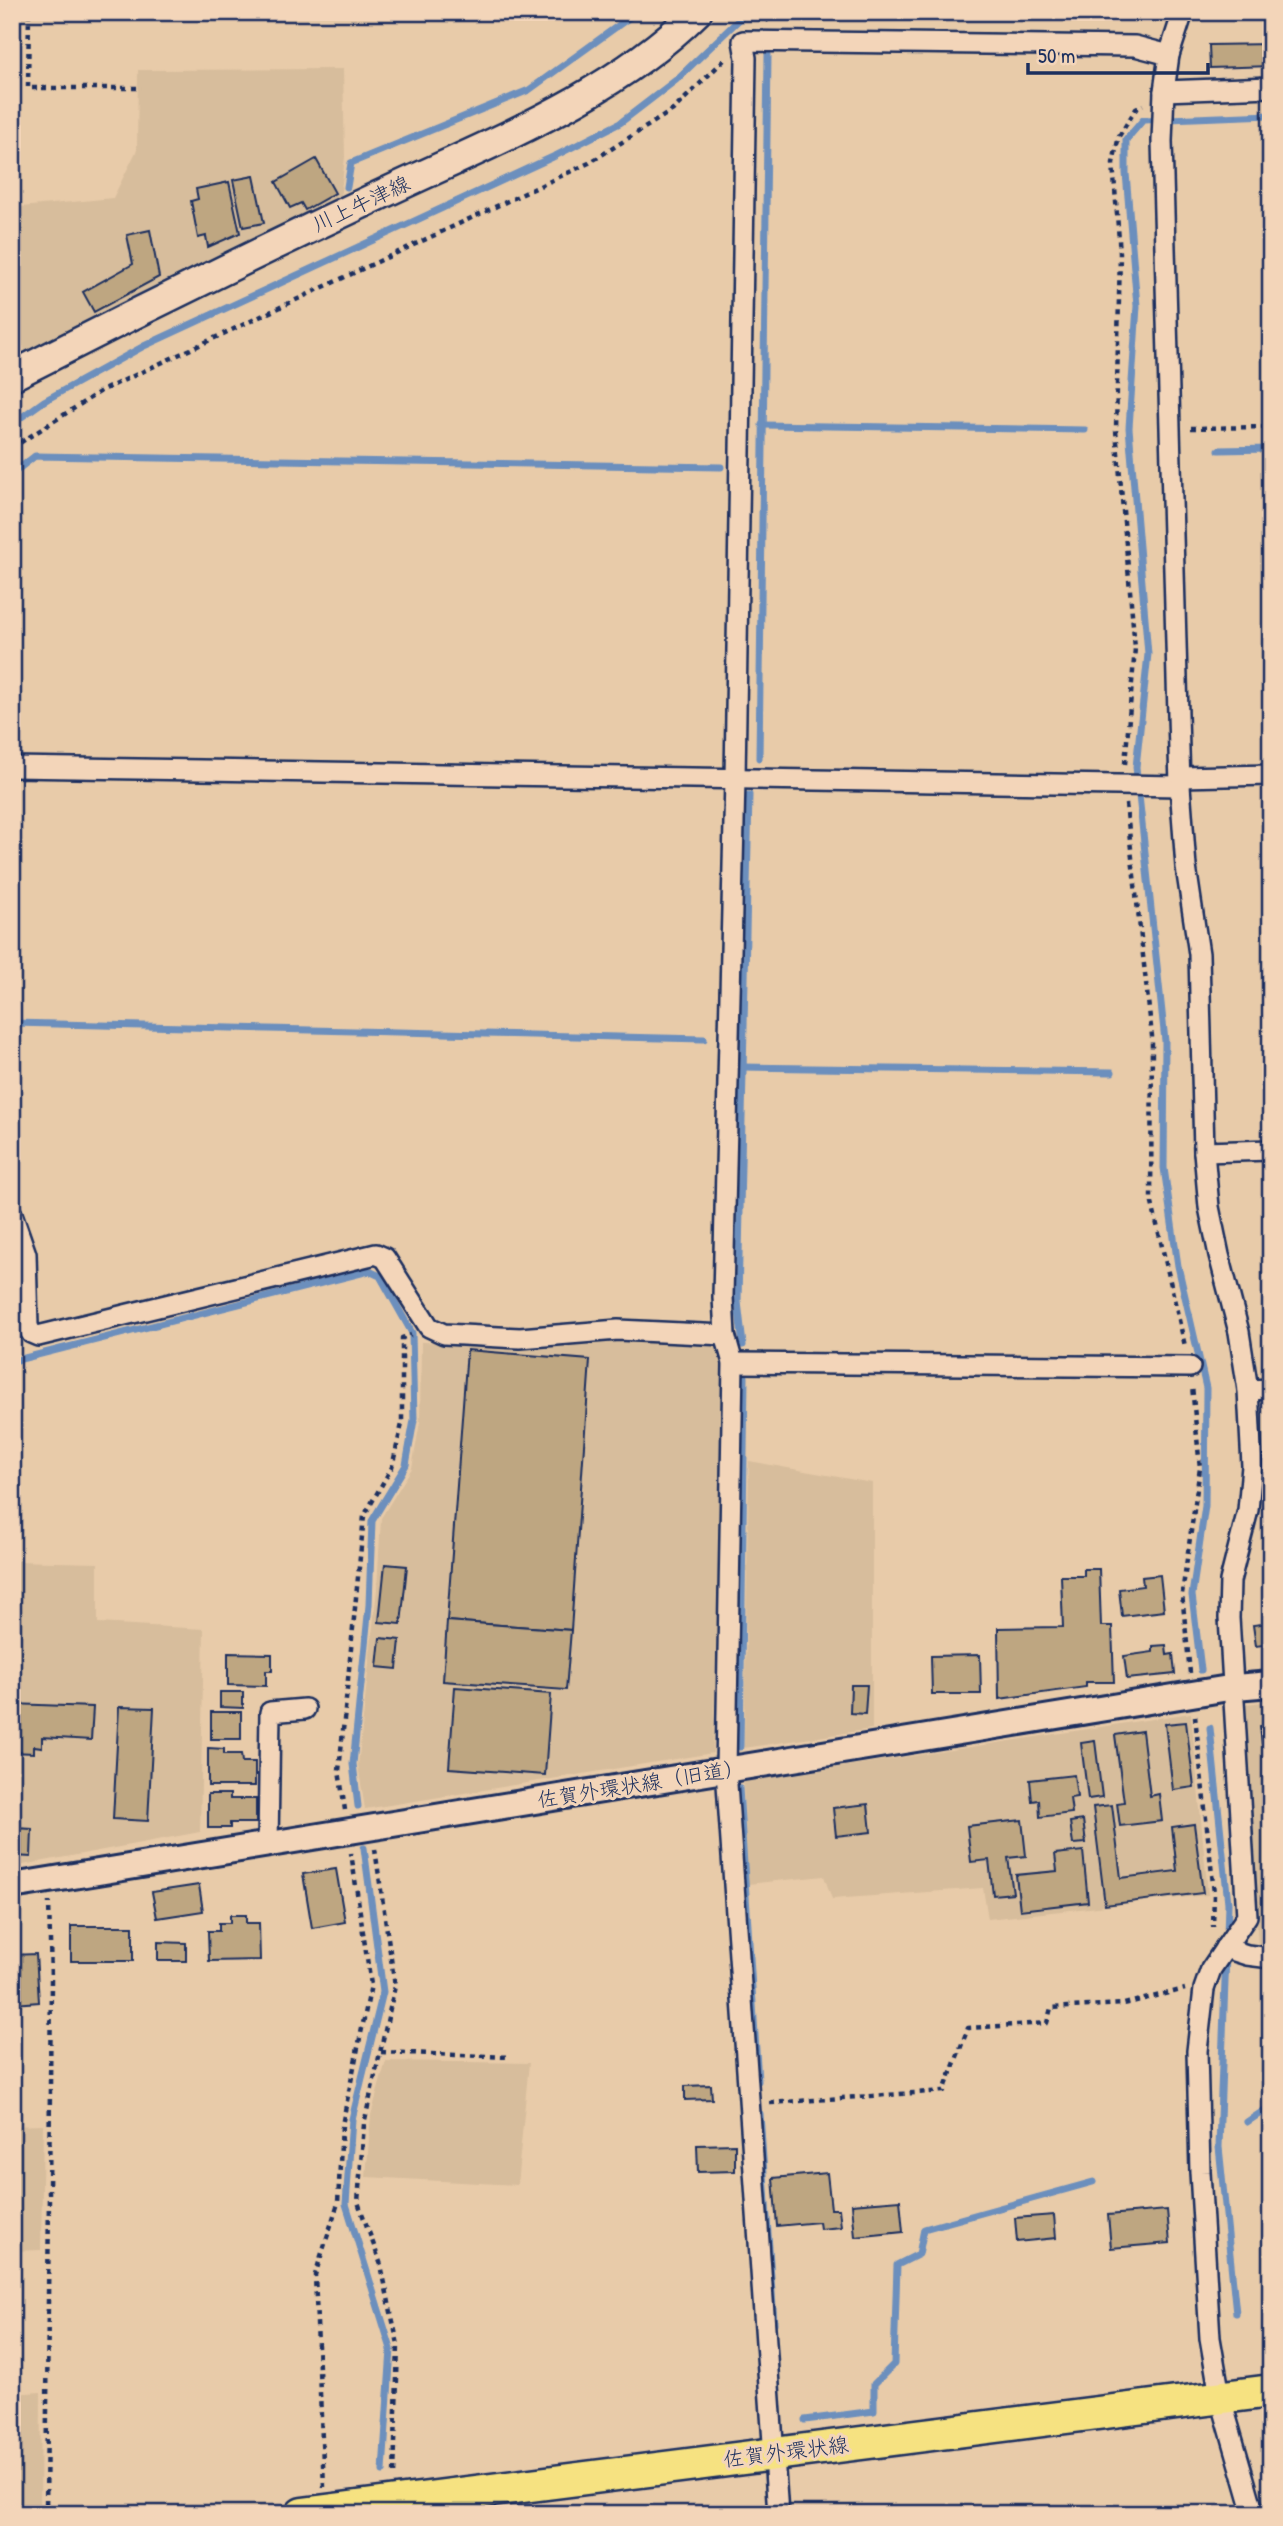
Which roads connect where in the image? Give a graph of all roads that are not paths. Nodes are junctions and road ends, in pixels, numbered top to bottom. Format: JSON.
{"nodes":[{"id":1,"x":697,"y":12,"type":"edge"},
{"id":2,"x":1183,"y":12,"type":"edge"},
{"id":3,"x":1169,"y":55,"type":"junction"},
{"id":4,"x":1271,"y":87,"type":"edge"},
{"id":5,"x":1164,"y":92,"type":"junction"},
{"id":6,"x":12,"y":376,"type":"edge"},
{"id":7,"x":12,"y":767,"type":"edge"},
{"id":8,"x":1271,"y":775,"type":"edge"},
{"id":9,"x":735,"y":779,"type":"junction"},
{"id":10,"x":1181,"y":782,"type":"junction"},
{"id":11,"x":1271,"y":1150,"type":"edge"},
{"id":12,"x":1204,"y":1152,"type":"junction"},
{"id":13,"x":12,"y":1214,"type":"edge"},
{"id":14,"x":725,"y":1335,"type":"junction"},
{"id":15,"x":733,"y":1363,"type":"junction"},
{"id":16,"x":1190,"y":1367,"type":"road end"},
{"id":17,"x":1271,"y":1389,"type":"edge"},
{"id":18,"x":1248,"y":1390,"type":"junction"},
{"id":19,"x":1271,"y":1684,"type":"edge"},
{"id":20,"x":1235,"y":1688,"type":"junction"},
{"id":21,"x":305,"y":1709,"type":"dead end"},
{"id":22,"x":726,"y":1770,"type":"junction"},
{"id":23,"x":268,"y":1845,"type":"junction"},
{"id":24,"x":12,"y":1886,"type":"edge"},
{"id":25,"x":1225,"y":1948,"type":"junction"},
{"id":26,"x":1271,"y":1958,"type":"edge"},
{"id":27,"x":1271,"y":2390,"type":"edge"},
{"id":28,"x":1220,"y":2396,"type":"junction"},
{"id":29,"x":774,"y":2454,"type":"junction"},
{"id":30,"x":396,"y":2508,"type":"edge"},
{"id":31,"x":309,"y":2513,"type":"edge"},
{"id":32,"x":778,"y":2514,"type":"edge"},
{"id":33,"x":1254,"y":2514,"type":"edge"}],
"edges":[{"from":1,"to":6,"type":"main road","name":"川上牛津線"},
{"from":2,"to":3,"type":"street"},
{"from":3,"to":5,"type":"street"},
{"from":3,"to":9,"type":"street"},
{"from":4,"to":5,"type":"street"},
{"from":5,"to":10,"type":"street"},
{"from":7,"to":9,"type":"street"},
{"from":8,"to":10,"type":"street"},
{"from":9,"to":10,"type":"street"},
{"from":9,"to":14,"type":"street"},
{"from":10,"to":12,"type":"street"},
{"from":11,"to":12,"type":"street"},
{"from":12,"to":18,"type":"street"},
{"from":13,"to":14,"type":"street"},
{"from":14,"to":15,"type":"street"},
{"from":15,"to":16,"type":"street"},
{"from":15,"to":22,"type":"street"},
{"from":17,"to":18,"type":"street"},
{"from":18,"to":20,"type":"street"},
{"from":19,"to":20,"type":"street","name":"佐賀外環状線（旧道）"},
{"from":20,"to":22,"type":"street","name":"佐賀外環状線（旧道）"},
{"from":20,"to":25,"type":"street"},
{"from":21,"to":23,"type":"street"},
{"from":22,"to":23,"type":"street","name":"佐賀外環状線（旧道）"},
{"from":22,"to":29,"type":"street"},
{"from":23,"to":24,"type":"street","name":"佐賀外環状線（旧道）"},
{"from":25,"to":26,"type":"street"},
{"from":25,"to":28,"type":"street"},
{"from":27,"to":28,"type":"main road","name":"佐賀外環状線"},
{"from":28,"to":29,"type":"main road","name":"佐賀外環状線"},
{"from":28,"to":33,"type":"street"},
{"from":29,"to":30,"type":"main road","name":"佐賀外環状線"},
{"from":29,"to":32,"type":"street"},
{"from":30,"to":31,"type":"main road","name":"佐賀外環状線"}]}
